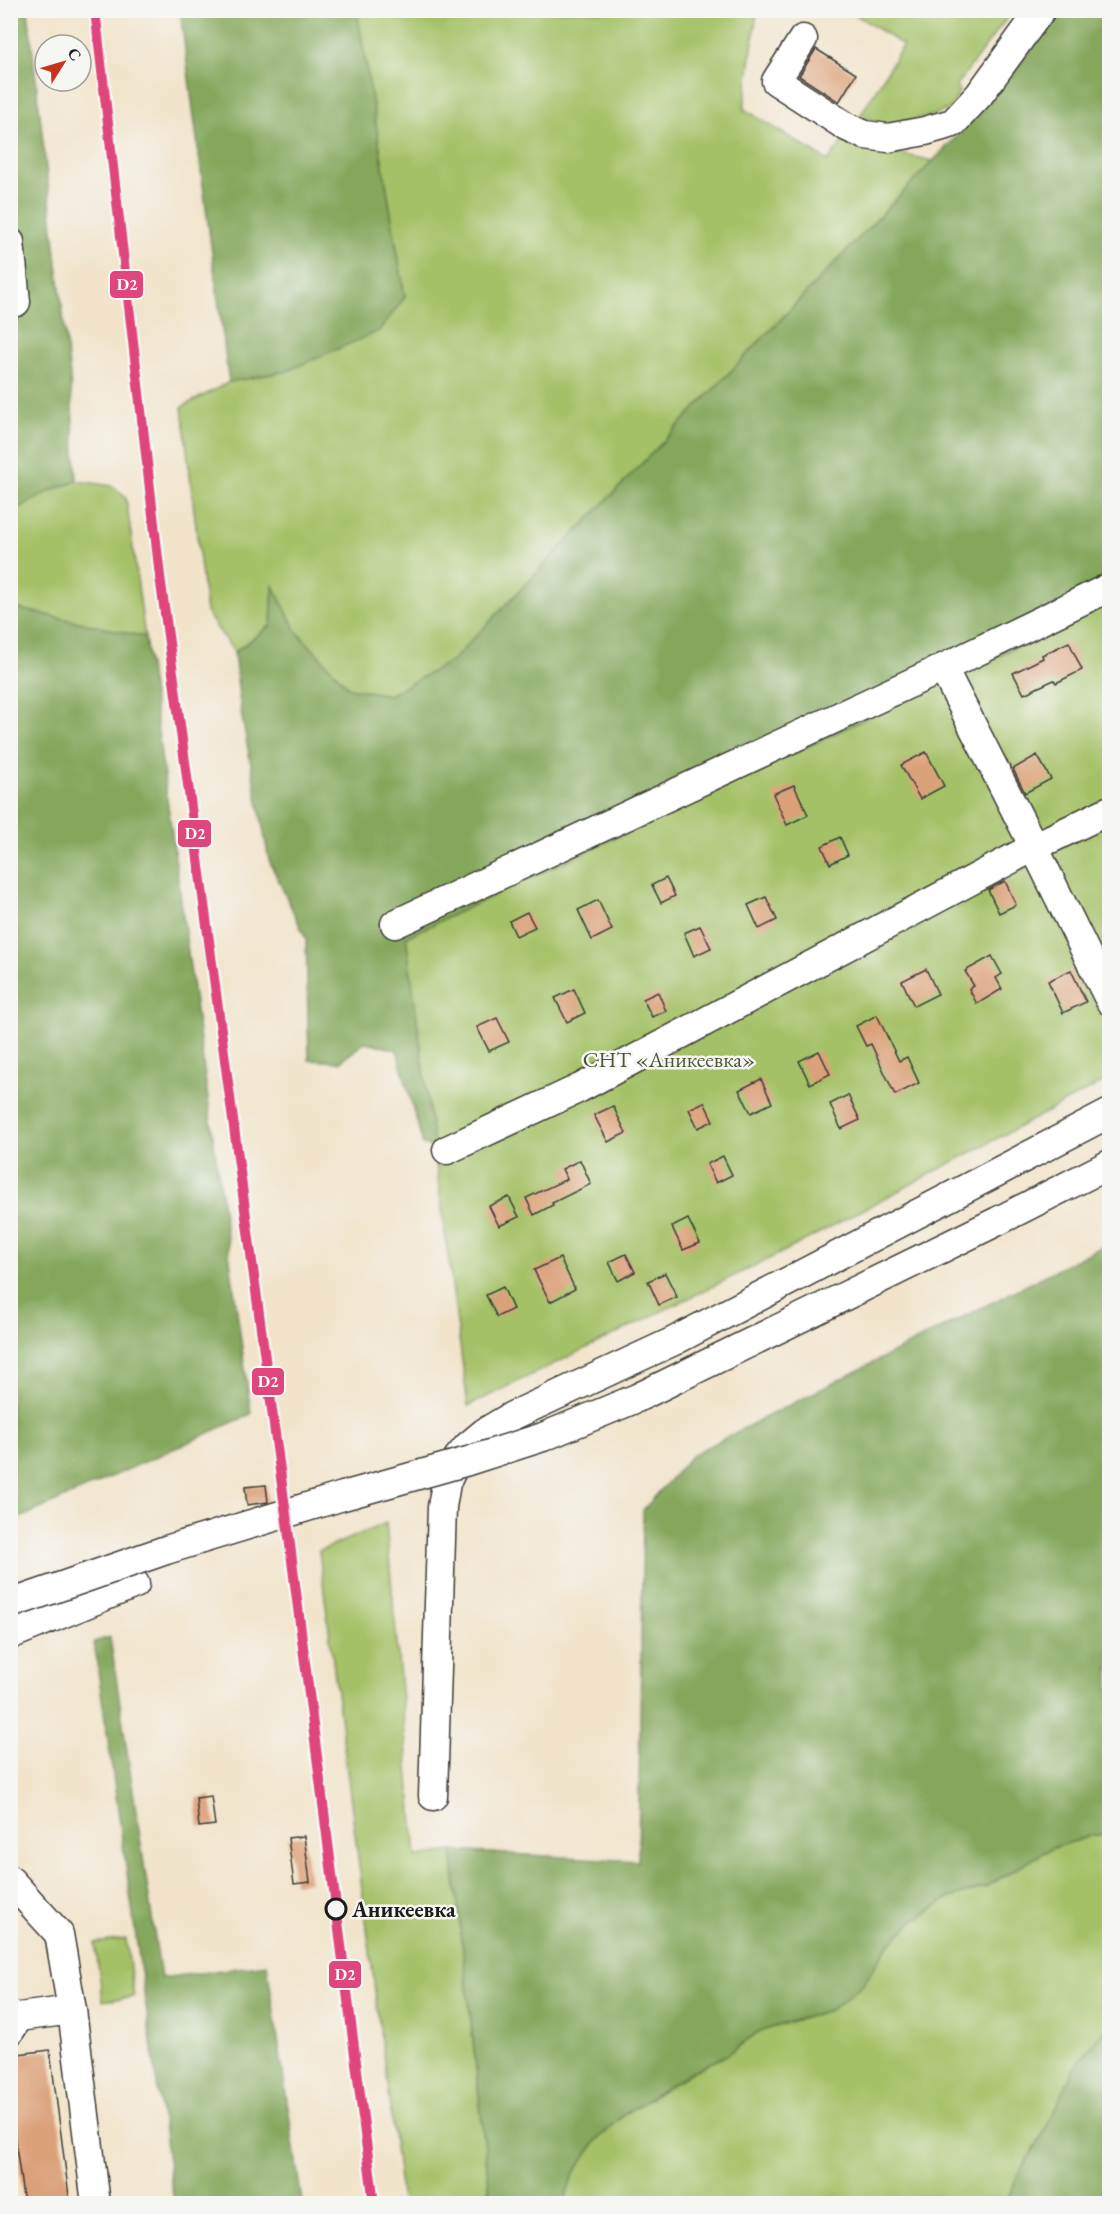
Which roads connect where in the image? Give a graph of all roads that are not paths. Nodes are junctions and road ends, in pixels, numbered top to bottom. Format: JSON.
{"nodes":[{"id":1,"x":1041,"y":10,"type":"edge"},
{"id":2,"x":803,"y":39,"type":"dead end"},
{"id":3,"x":10,"y":242,"type":"edge"},
{"id":4,"x":10,"y":303,"type":"edge"},
{"id":5,"x":1110,"y":587,"type":"edge"},
{"id":6,"x":943,"y":668,"type":"junction"},
{"id":7,"x":1110,"y":810,"type":"edge"},
{"id":8,"x":1034,"y":847,"type":"junction"},
{"id":9,"x":395,"y":924,"type":"dead end"},
{"id":10,"x":1110,"y":1001,"type":"edge"},
{"id":11,"x":1110,"y":1113,"type":"edge"},
{"id":12,"x":447,"y":1150,"type":"dead end"},
{"id":13,"x":1110,"y":1164,"type":"edge"},
{"id":14,"x":135,"y":1584,"type":"dead end"},
{"id":15,"x":10,"y":1604,"type":"edge"},
{"id":16,"x":10,"y":1635,"type":"edge"},
{"id":17,"x":433,"y":1796,"type":"dead end"},
{"id":18,"x":10,"y":1880,"type":"edge"},
{"id":19,"x":72,"y":2010,"type":"junction"},
{"id":20,"x":13,"y":2019,"type":"edge"},
{"id":21,"x":96,"y":2204,"type":"edge"}],
"edges":[{"from":1,"to":2,"type":"street"},
{"from":3,"to":4,"type":"street"},
{"from":5,"to":6,"type":"street"},
{"from":6,"to":8,"type":"street"},
{"from":6,"to":9,"type":"street"},
{"from":7,"to":8,"type":"street"},
{"from":8,"to":10,"type":"street"},
{"from":8,"to":12,"type":"street"},
{"from":11,"to":17,"type":"street"},
{"from":13,"to":15,"type":"street","bridge":true},
{"from":14,"to":16,"type":"street"},
{"from":18,"to":19,"type":"street"},
{"from":19,"to":20,"type":"street"},
{"from":19,"to":21,"type":"street"}]}
